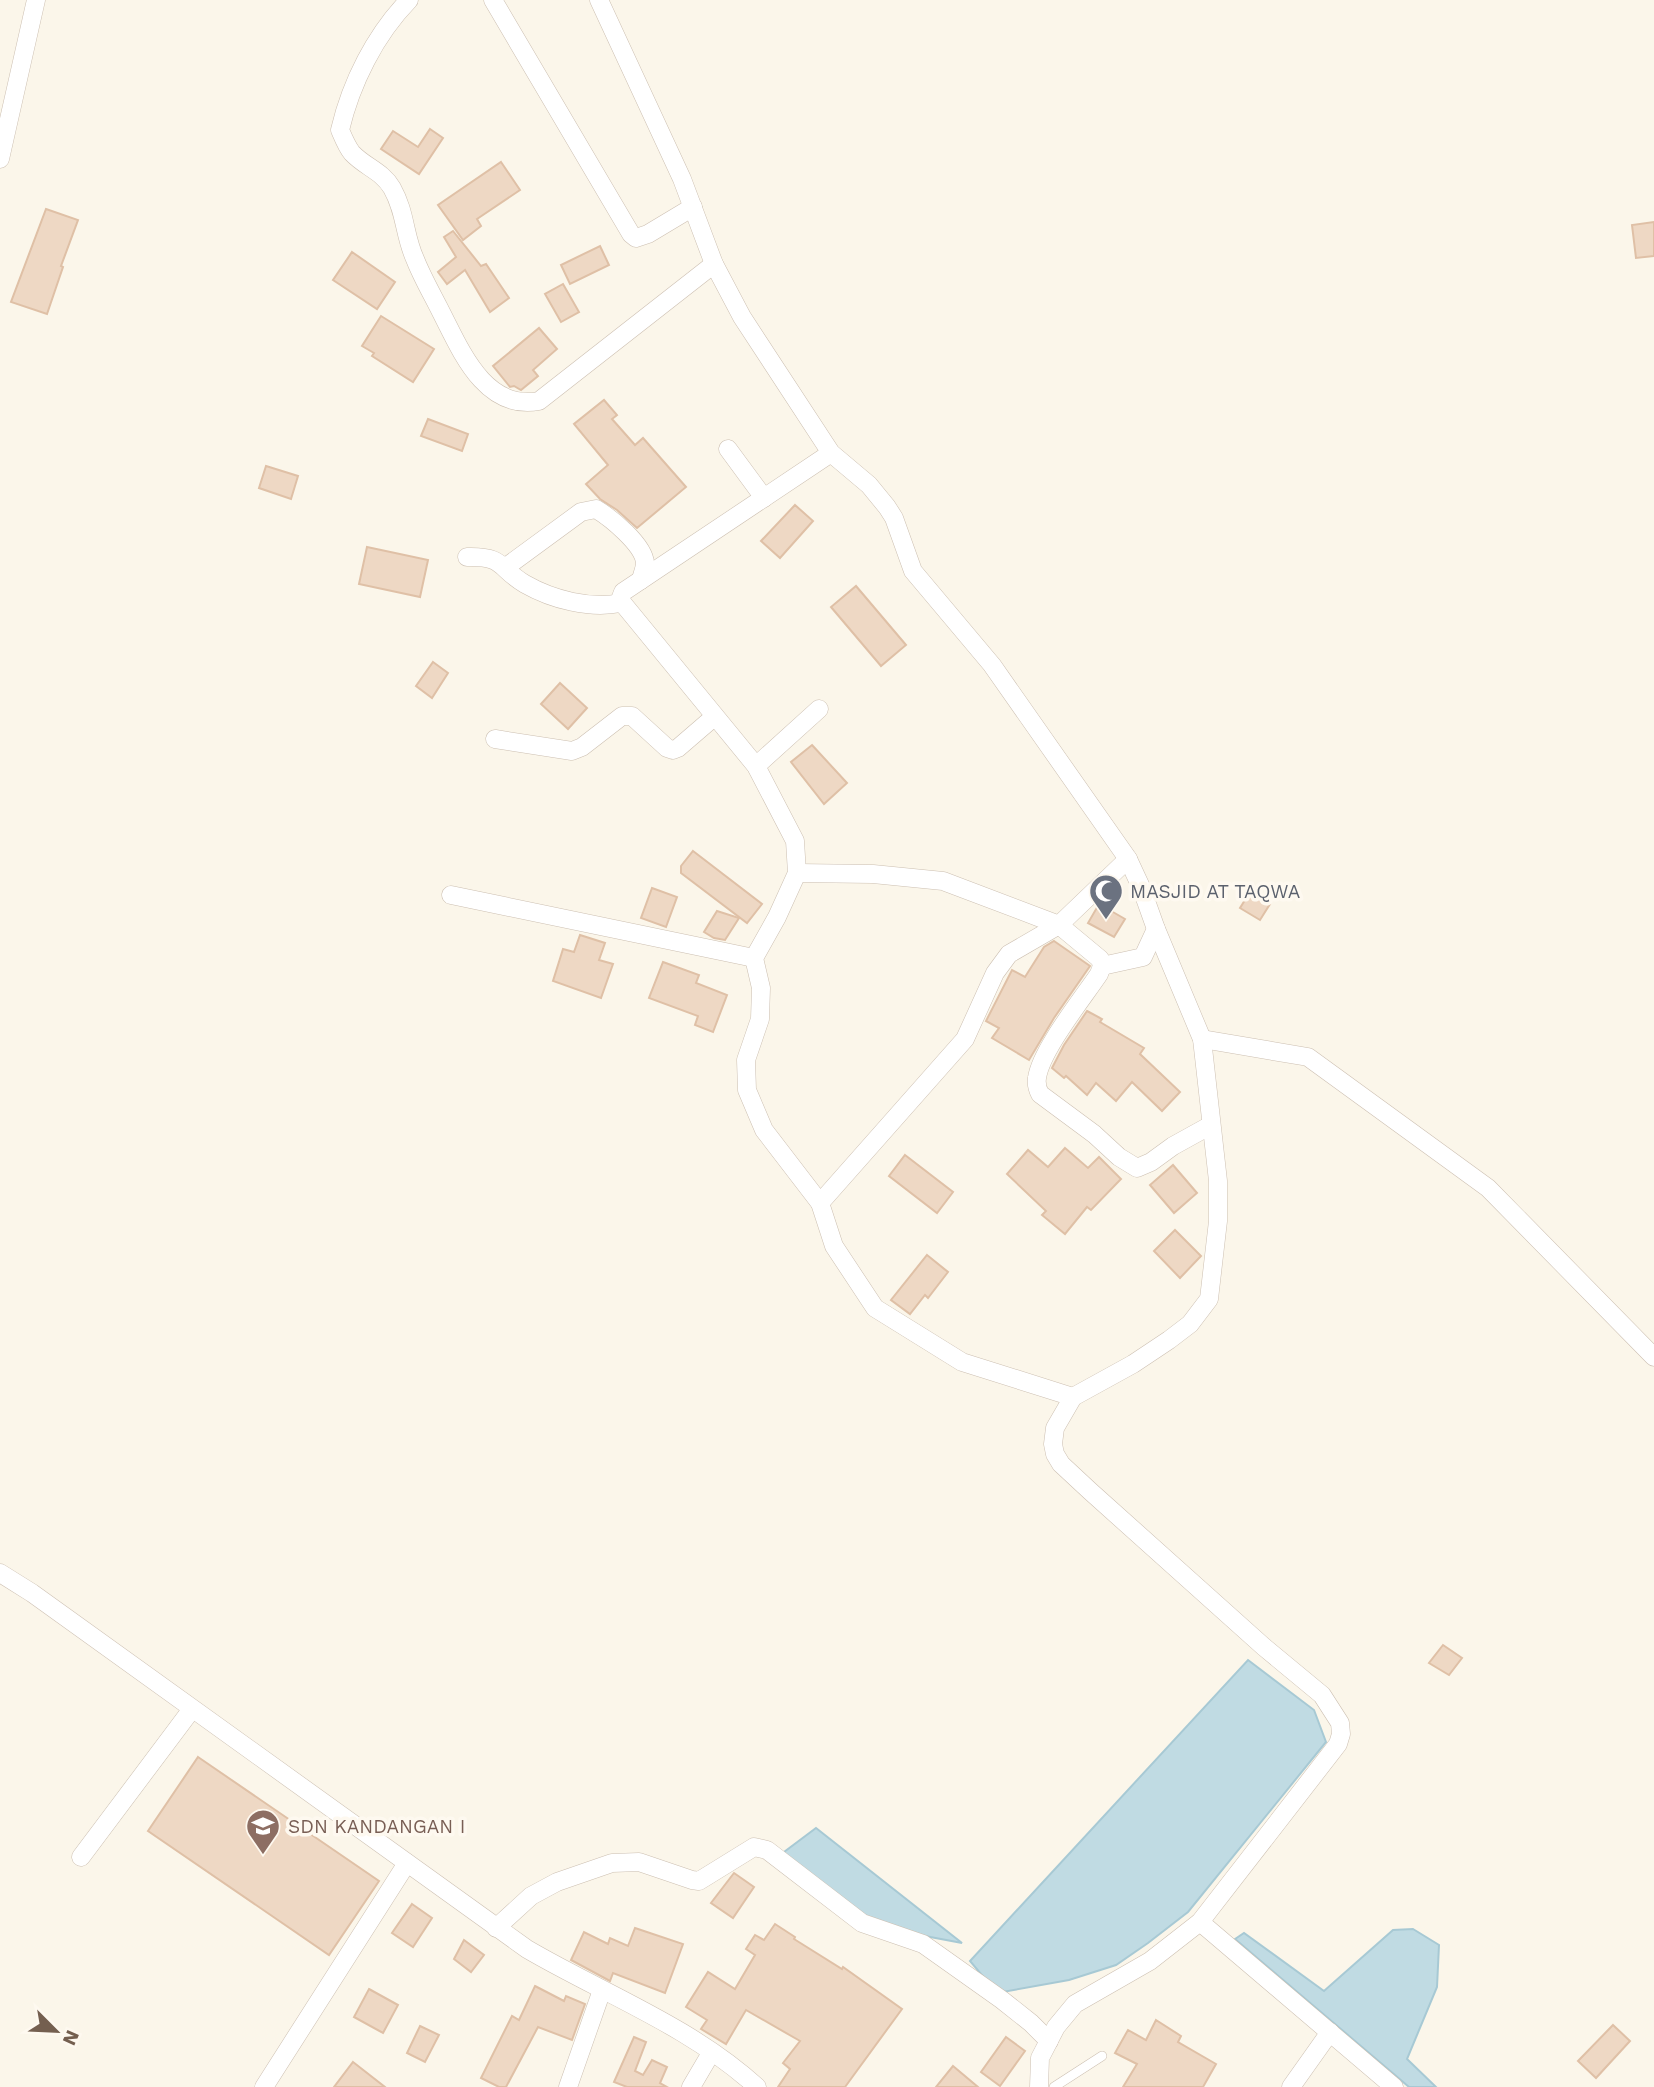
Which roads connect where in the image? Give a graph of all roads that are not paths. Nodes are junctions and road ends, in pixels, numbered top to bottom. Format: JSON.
{"nodes":[{"id":1,"x":36,"y":0,"type":"edge"},
{"id":2,"x":409,"y":0,"type":"edge"},
{"id":3,"x":493,"y":0,"type":"edge"},
{"id":4,"x":599,"y":0,"type":"edge"},
{"id":5,"x":0,"y":159,"type":"edge"},
{"id":6,"x":693,"y":207,"type":"junction"},
{"id":7,"x":714,"y":264,"type":"junction"},
{"id":8,"x":728,"y":449,"type":"dead end"},
{"id":9,"x":831,"y":453,"type":"junction"},
{"id":10,"x":764,"y":498,"type":"junction"},
{"id":11,"x":467,"y":557,"type":"dead end"},
{"id":12,"x":506,"y":567,"type":"junction"},
{"id":13,"x":641,"y":580,"type":"junction"},
{"id":14,"x":621,"y":604,"type":"junction"},
{"id":15,"x":819,"y":709,"type":"dead end"},
{"id":16,"x":714,"y":717,"type":"junction"},
{"id":17,"x":495,"y":739,"type":"dead end"},
{"id":18,"x":756,"y":766,"type":"junction"},
{"id":19,"x":1128,"y":859,"type":"junction"},
{"id":20,"x":797,"y":873,"type":"junction"},
{"id":21,"x":451,"y":895,"type":"dead end"},
{"id":22,"x":1059,"y":925,"type":"junction"},
{"id":23,"x":1156,"y":929,"type":"junction"},
{"id":24,"x":754,"y":958,"type":"junction"},
{"id":25,"x":1102,"y":966,"type":"junction"},
{"id":26,"x":1202,"y":1039,"type":"junction"},
{"id":27,"x":1211,"y":1125,"type":"junction"},
{"id":28,"x":820,"y":1203,"type":"junction"},
{"id":29,"x":1654,"y":1357,"type":"edge"},
{"id":30,"x":1073,"y":1397,"type":"junction"},
{"id":31,"x":0,"y":1573,"type":"edge"},
{"id":32,"x":192,"y":1709,"type":"junction"},
{"id":33,"x":81,"y":1857,"type":"dead end"},
{"id":34,"x":407,"y":1863,"type":"junction"},
{"id":35,"x":1200,"y":1922,"type":"junction"},
{"id":36,"x":496,"y":1928,"type":"junction"},
{"id":37,"x":603,"y":1990,"type":"junction"},
{"id":38,"x":1330,"y":2032,"type":"junction"},
{"id":39,"x":1049,"y":2041,"type":"junction"},
{"id":40,"x":711,"y":2053,"type":"junction"},
{"id":41,"x":1102,"y":2056,"type":"dead end"},
{"id":42,"x":264,"y":2087,"type":"edge"},
{"id":43,"x":568,"y":2087,"type":"edge"},
{"id":44,"x":691,"y":2087,"type":"edge"},
{"id":45,"x":757,"y":2087,"type":"edge"},
{"id":46,"x":1039,"y":2087,"type":"edge"},
{"id":47,"x":1055,"y":2087,"type":"edge"},
{"id":48,"x":1291,"y":2087,"type":"edge"},
{"id":49,"x":1394,"y":2087,"type":"edge"}],
"edges":[{"from":1,"to":5,"type":"street"},
{"from":2,"to":7,"type":"street"},
{"from":3,"to":6,"type":"street"},
{"from":4,"to":6,"type":"street"},
{"from":6,"to":7,"type":"street"},
{"from":7,"to":9,"type":"street"},
{"from":8,"to":10,"type":"street"},
{"from":9,"to":10,"type":"street"},
{"from":9,"to":19,"type":"street"},
{"from":10,"to":13,"type":"street"},
{"from":11,"to":12,"type":"street"},
{"from":12,"to":13,"type":"street"},
{"from":12,"to":14,"type":"street"},
{"from":13,"to":14,"type":"street"},
{"from":14,"to":16,"type":"street"},
{"from":15,"to":18,"type":"street"},
{"from":16,"to":17,"type":"street"},
{"from":16,"to":18,"type":"street"},
{"from":18,"to":20,"type":"street"},
{"from":19,"to":22,"type":"street"},
{"from":19,"to":23,"type":"street"},
{"from":20,"to":22,"type":"street"},
{"from":20,"to":24,"type":"street"},
{"from":21,"to":24,"type":"street"},
{"from":22,"to":25,"type":"street"},
{"from":22,"to":28,"type":"street"},
{"from":23,"to":25,"type":"street"},
{"from":23,"to":26,"type":"street"},
{"from":24,"to":28,"type":"street"},
{"from":25,"to":27,"type":"street"},
{"from":26,"to":27,"type":"street"},
{"from":26,"to":29,"type":"street"},
{"from":27,"to":30,"type":"street"},
{"from":28,"to":30,"type":"street"},
{"from":30,"to":35,"type":"street"},
{"from":31,"to":32,"type":"street"},
{"from":32,"to":33,"type":"street"},
{"from":32,"to":34,"type":"street"},
{"from":34,"to":36,"type":"street"},
{"from":34,"to":42,"type":"street"},
{"from":35,"to":38,"type":"street"},
{"from":35,"to":39,"type":"street"},
{"from":36,"to":37,"type":"street"},
{"from":36,"to":39,"type":"street"},
{"from":37,"to":40,"type":"street"},
{"from":37,"to":43,"type":"street"},
{"from":38,"to":48,"type":"street"},
{"from":38,"to":49,"type":"street"},
{"from":39,"to":46,"type":"street"},
{"from":40,"to":44,"type":"street"},
{"from":40,"to":45,"type":"street"},
{"from":41,"to":47,"type":"lane"}]}
